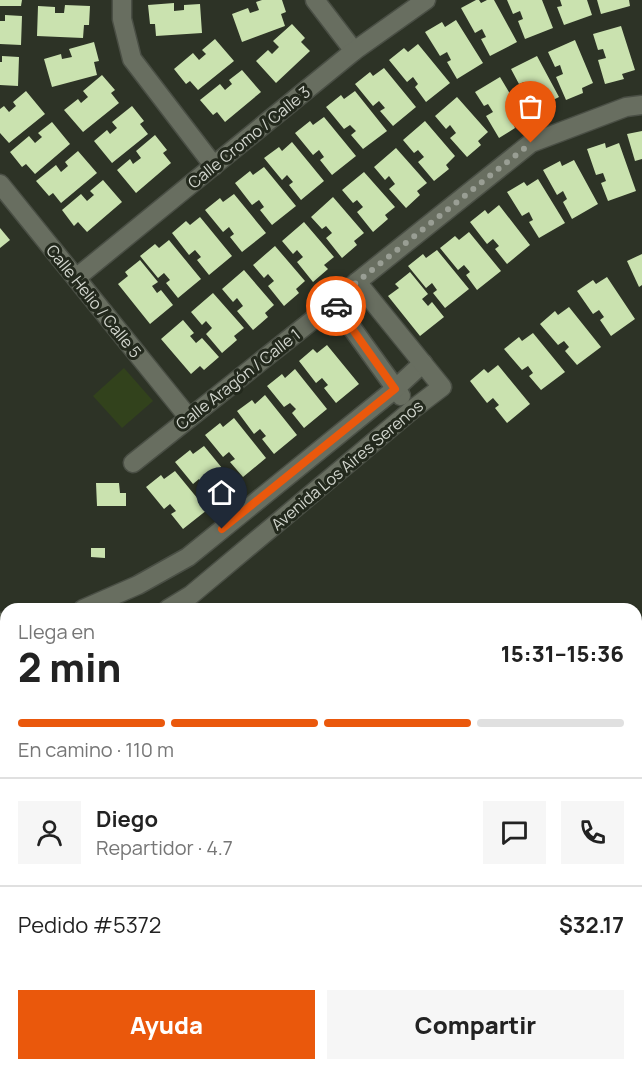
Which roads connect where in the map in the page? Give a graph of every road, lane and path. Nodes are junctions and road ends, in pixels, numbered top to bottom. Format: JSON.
{"nodes":[{"id":1,"x":122,"y":0,"type":"edge"},
{"id":2,"x":315,"y":0,"type":"edge"},
{"id":3,"x":426,"y":0,"type":"edge"},
{"id":4,"x":354,"y":51,"type":"junction"},
{"id":5,"x":642,"y":105,"type":"edge"},
{"id":6,"x":214,"y":166,"type":"junction"},
{"id":7,"x":0,"y":184,"type":"edge"},
{"id":8,"x":76,"y":278,"type":"junction"},
{"id":9,"x":357,"y":282,"type":"junction"},
{"id":10,"x":334,"y":303,"type":"junction"},
{"id":11,"x":423,"y":363,"type":"junction"},
{"id":12,"x":395,"y":389,"type":"junction"},
{"id":13,"x":413,"y":409,"type":"junction"},
{"id":14,"x":189,"y":418,"type":"junction"},
{"id":15,"x":134,"y":463,"type":"dead end"},
{"id":16,"x":96,"y":603,"type":"edge"},
{"id":17,"x":177,"y":603,"type":"edge"}],
"edges":[{"from":1,"to":6,"type":"street"},
{"from":2,"to":4,"type":"street"},
{"from":3,"to":4,"type":"street","name":"Calle Cromo / Calle 3"},
{"from":4,"to":6,"type":"street","name":"Calle Cromo / Calle 3"},
{"from":5,"to":9,"type":"street","name":"Calle Aragón / Calle 1"},
{"from":6,"to":8,"type":"street","name":"Calle Cromo / Calle 3"},
{"from":7,"to":8,"type":"street","name":"Calle Helio / Calle 5"},
{"from":8,"to":14,"type":"street","name":"Calle Helio / Calle 5"},
{"from":9,"to":10,"type":"street","name":"Calle Aragón / Calle 1"},
{"from":9,"to":11,"type":"street"},
{"from":10,"to":12,"type":"street"},
{"from":10,"to":14,"type":"street","name":"Calle Aragón / Calle 1"},
{"from":11,"to":12,"type":"street","name":"Avenida Los Aires Serenos"},
{"from":11,"to":13,"type":"street","name":"Avenida Los Aires Serenos"},
{"from":12,"to":13,"type":"street"},
{"from":12,"to":16,"type":"street","name":"Avenida Los Aires Serenos"},
{"from":13,"to":17,"type":"street","name":"Avenida Los Aires Serenos"},
{"from":14,"to":15,"type":"street","name":"Calle Aragón / Calle 1"}]}
